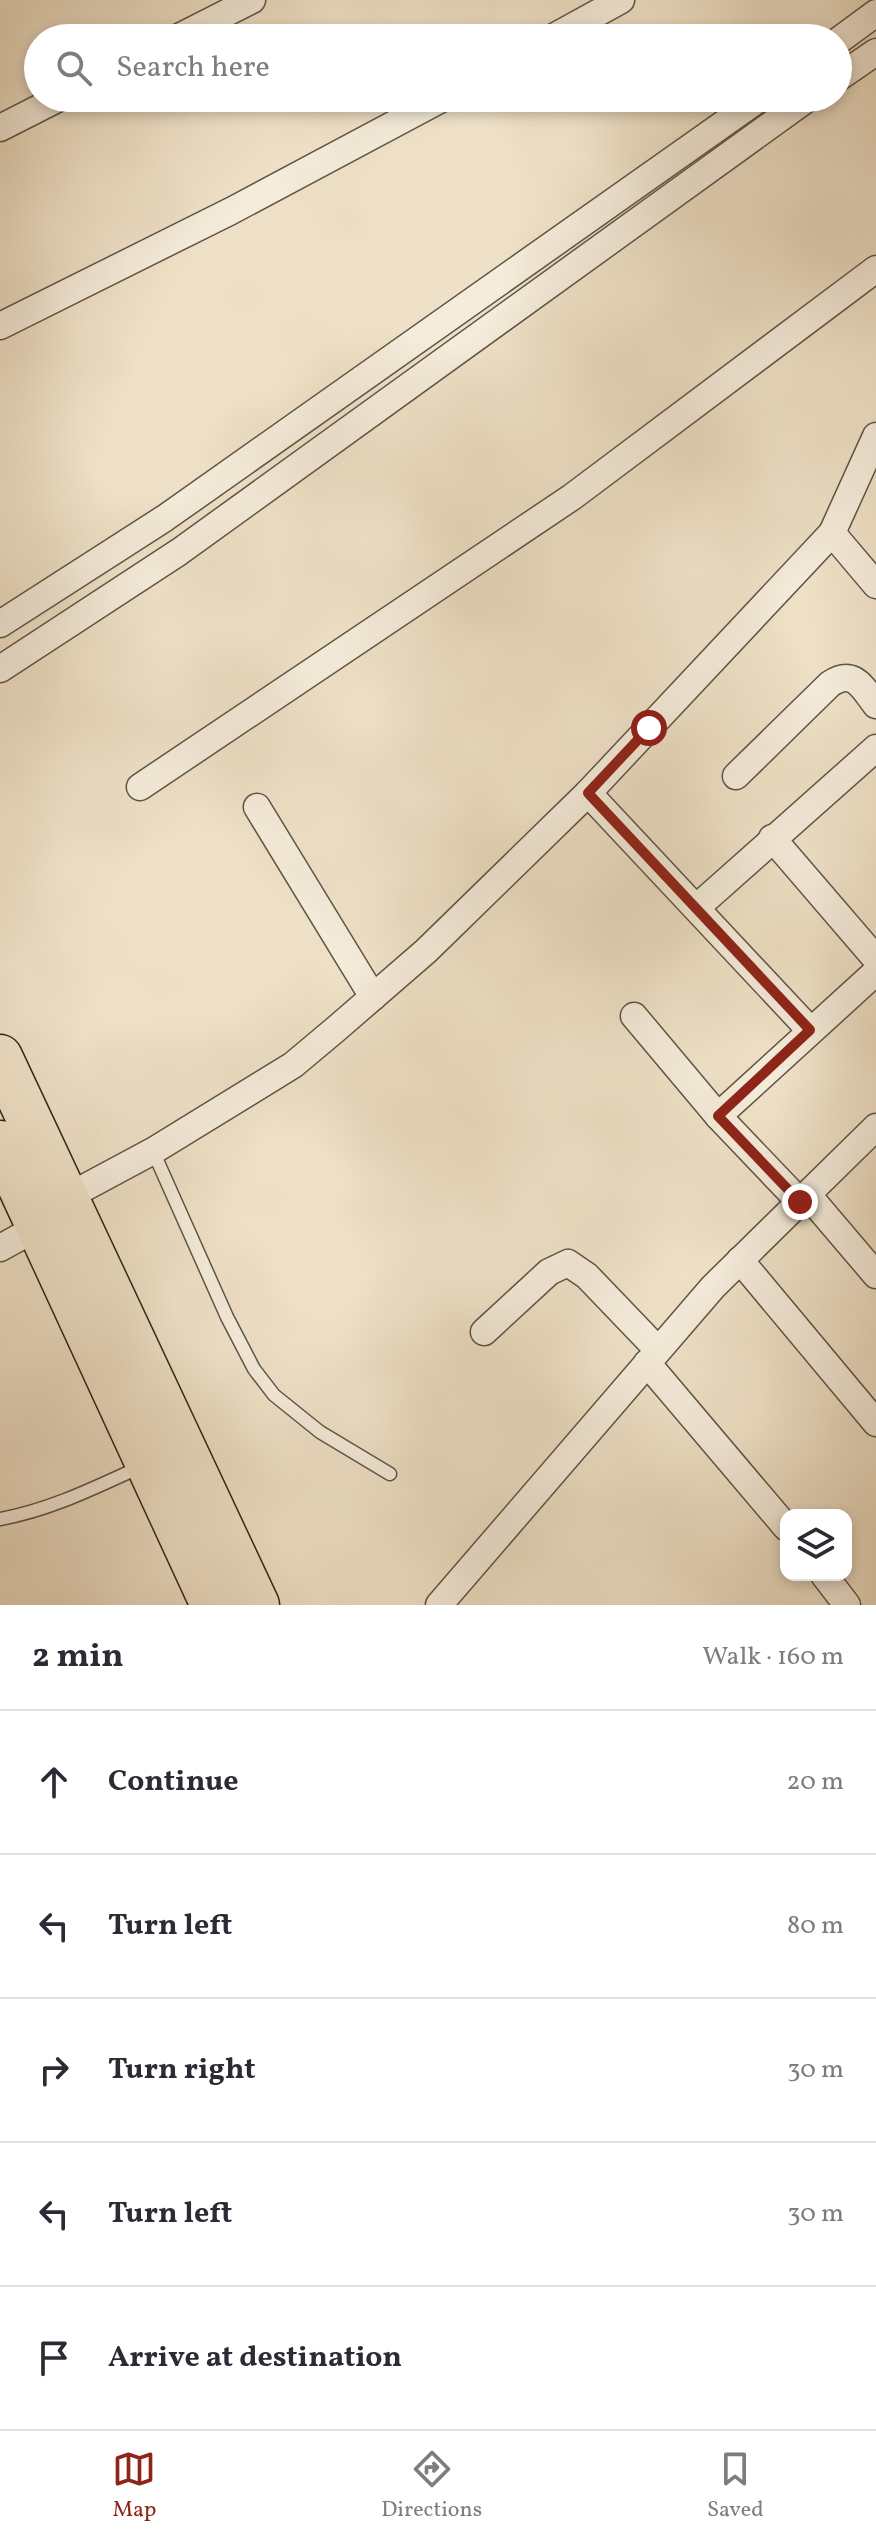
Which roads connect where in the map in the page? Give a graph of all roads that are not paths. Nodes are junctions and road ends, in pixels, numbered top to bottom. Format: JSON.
{"nodes":[{"id":1,"x":252,"y":0,"type":"edge"},
{"id":2,"x":621,"y":0,"type":"edge"},
{"id":3,"x":876,"y":13,"type":"edge"},
{"id":4,"x":205,"y":24,"type":"edge"},
{"id":5,"x":577,"y":24,"type":"edge"},
{"id":6,"x":852,"y":31,"type":"edge"},
{"id":7,"x":876,"y":52,"type":"edge"},
{"id":8,"x":852,"y":68,"type":"edge"},
{"id":9,"x":31,"y":112,"type":"edge"},
{"id":10,"x":417,"y":112,"type":"edge"},
{"id":11,"x":740,"y":112,"type":"edge"},
{"id":12,"x":789,"y":112,"type":"edge"},
{"id":13,"x":0,"y":128,"type":"edge"},
{"id":14,"x":876,"y":269,"type":"edge"},
{"id":15,"x":0,"y":326,"type":"edge"},
{"id":16,"x":876,"y":436,"type":"edge"},
{"id":17,"x":832,"y":533,"type":"junction"},
{"id":18,"x":876,"y":585,"type":"edge"},
{"id":19,"x":0,"y":624,"type":"edge"},
{"id":20,"x":0,"y":669,"type":"edge"},
{"id":21,"x":876,"y":705,"type":"edge"},
{"id":22,"x":876,"y":748,"type":"edge"},
{"id":23,"x":736,"y":776,"type":"dead end"},
{"id":24,"x":140,"y":787,"type":"dead end"},
{"id":25,"x":588,"y":793,"type":"junction"},
{"id":26,"x":257,"y":807,"type":"dead end"},
{"id":27,"x":772,"y":838,"type":"junction"},
{"id":28,"x":696,"y":908,"type":"junction"},
{"id":29,"x":876,"y":959,"type":"edge"},
{"id":30,"x":876,"y":972,"type":"edge"},
{"id":31,"x":373,"y":997,"type":"junction"},
{"id":32,"x":634,"y":1016,"type":"dead end"},
{"id":33,"x":810,"y":1030,"type":"junction"},
{"id":34,"x":0,"y":1057,"type":"edge"},
{"id":35,"x":718,"y":1116,"type":"junction"},
{"id":36,"x":876,"y":1127,"type":"edge"},
{"id":37,"x":0,"y":1143,"type":"edge"},
{"id":38,"x":153,"y":1151,"type":"junction"},
{"id":39,"x":804,"y":1198,"type":"junction"},
{"id":40,"x":45,"y":1213,"type":"junction"},
{"id":41,"x":0,"y":1248,"type":"edge"},
{"id":42,"x":871,"y":1259,"type":"edge"},
{"id":43,"x":740,"y":1260,"type":"junction"},
{"id":44,"x":484,"y":1332,"type":"dead end"},
{"id":45,"x":653,"y":1357,"type":"junction"},
{"id":46,"x":876,"y":1423,"type":"edge"},
{"id":47,"x":165,"y":1454,"type":"junction"},
{"id":48,"x":390,"y":1474,"type":"dead end"},
{"id":49,"x":0,"y":1519,"type":"edge"},
{"id":50,"x":780,"y":1519,"type":"edge"},
{"id":51,"x":829,"y":1581,"type":"edge"},
{"id":52,"x":213,"y":1605,"type":"edge"},
{"id":53,"x":257,"y":1605,"type":"edge"},
{"id":54,"x":439,"y":1605,"type":"edge"},
{"id":55,"x":847,"y":1605,"type":"edge"}],
"edges":[{"from":1,"to":4,"type":"street"},
{"from":2,"to":5,"type":"street"},
{"from":3,"to":6,"type":"street"},
{"from":7,"to":8,"type":"street"},
{"from":9,"to":13,"type":"street"},
{"from":10,"to":15,"type":"street"},
{"from":11,"to":19,"type":"street"},
{"from":12,"to":20,"type":"street"},
{"from":14,"to":24,"type":"street"},
{"from":16,"to":17,"type":"street"},
{"from":17,"to":18,"type":"street"},
{"from":17,"to":25,"type":"street"},
{"from":21,"to":23,"type":"street"},
{"from":22,"to":27,"type":"street"},
{"from":25,"to":28,"type":"street"},
{"from":25,"to":31,"type":"street"},
{"from":26,"to":31,"type":"street"},
{"from":27,"to":28,"type":"street"},
{"from":27,"to":29,"type":"street"},
{"from":28,"to":33,"type":"street"},
{"from":30,"to":33,"type":"street"},
{"from":31,"to":38,"type":"street"},
{"from":32,"to":35,"type":"street"},
{"from":33,"to":35,"type":"street"},
{"from":34,"to":40,"type":"highway"},
{"from":35,"to":39,"type":"street"},
{"from":36,"to":39,"type":"street"},
{"from":37,"to":40,"type":"highway"},
{"from":38,"to":40,"type":"street"},
{"from":38,"to":48,"type":"lane"},
{"from":39,"to":42,"type":"street"},
{"from":39,"to":43,"type":"street"},
{"from":40,"to":41,"type":"street"},
{"from":40,"to":47,"type":"highway"},
{"from":43,"to":45,"type":"street"},
{"from":43,"to":46,"type":"street"},
{"from":44,"to":45,"type":"street"},
{"from":45,"to":50,"type":"street"},
{"from":45,"to":54,"type":"street"},
{"from":47,"to":49,"type":"lane"},
{"from":47,"to":52,"type":"highway"},
{"from":47,"to":53,"type":"highway"},
{"from":51,"to":55,"type":"street"}]}
